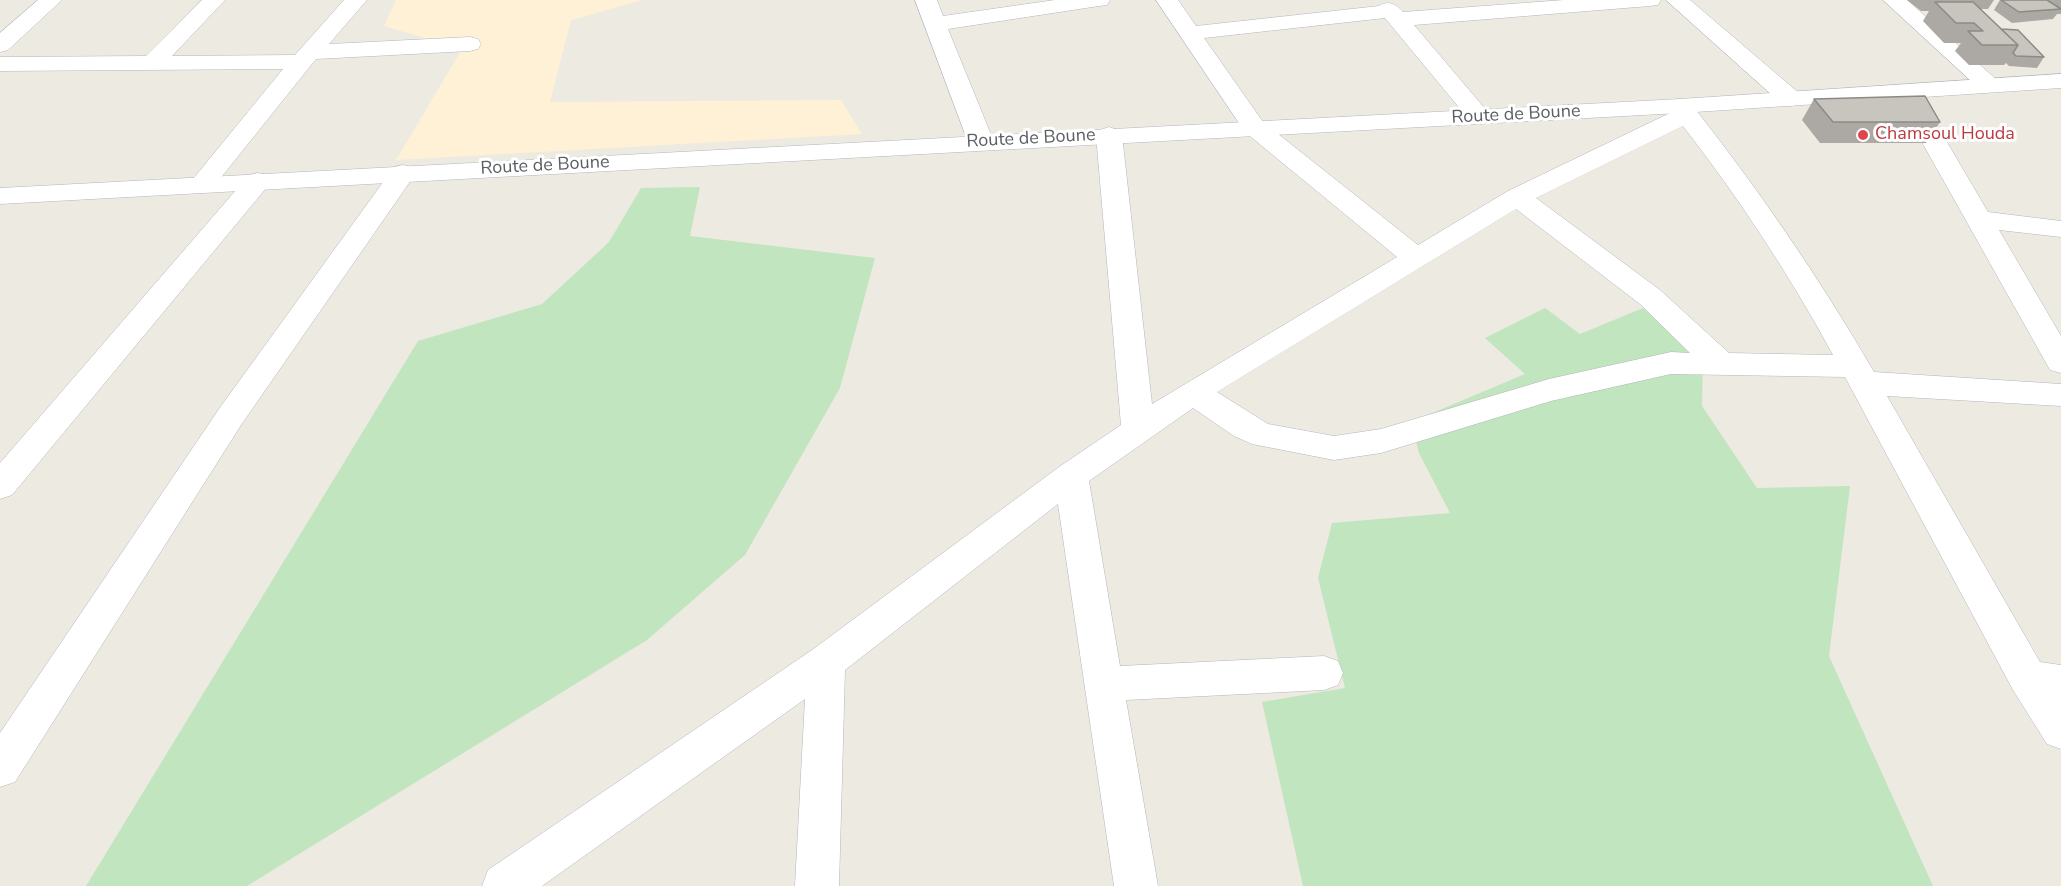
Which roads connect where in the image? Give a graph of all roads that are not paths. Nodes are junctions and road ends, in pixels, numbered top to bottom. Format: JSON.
{"nodes":[{"id":1,"x":51,"y":0,"type":"edge"},
{"id":2,"x":214,"y":0,"type":"edge"},
{"id":3,"x":356,"y":0,"type":"edge"},
{"id":4,"x":926,"y":0,"type":"edge"},
{"id":5,"x":1099,"y":0,"type":"edge"},
{"id":6,"x":1167,"y":0,"type":"edge"},
{"id":7,"x":1650,"y":0,"type":"edge"},
{"id":8,"x":1677,"y":0,"type":"edge"},
{"id":9,"x":1894,"y":0,"type":"edge"},
{"id":10,"x":1391,"y":10,"type":"edge"},
{"id":11,"x":937,"y":24,"type":"junction"},
{"id":12,"x":1189,"y":33,"type":"junction"},
{"id":13,"x":470,"y":44,"type":"dead end"},
{"id":14,"x":0,"y":45,"type":"edge"},
{"id":15,"x":306,"y":57,"type":"junction"},
{"id":16,"x":152,"y":63,"type":"junction"},
{"id":17,"x":0,"y":64,"type":"edge"},
{"id":18,"x":2061,"y":81,"type":"edge"},
{"id":19,"x":1990,"y":86,"type":"junction"},
{"id":20,"x":1906,"y":92,"type":"junction"},
{"id":21,"x":1791,"y":99,"type":"junction"},
{"id":22,"x":1683,"y":110,"type":"junction"},
{"id":23,"x":1480,"y":117,"type":"junction"},
{"id":24,"x":1254,"y":127,"type":"junction"},
{"id":25,"x":1109,"y":135,"type":"junction"},
{"id":26,"x":981,"y":142,"type":"junction"},
{"id":27,"x":404,"y":174,"type":"junction"},
{"id":28,"x":258,"y":181,"type":"junction"},
{"id":29,"x":202,"y":184,"type":"junction"},
{"id":30,"x":0,"y":196,"type":"edge"},
{"id":31,"x":1517,"y":197,"type":"junction"},
{"id":32,"x":1981,"y":219,"type":"junction"},
{"id":33,"x":2061,"y":229,"type":"edge"},
{"id":34,"x":1418,"y":259,"type":"junction"},
{"id":35,"x":1719,"y":362,"type":"junction"},
{"id":36,"x":2061,"y":362,"type":"edge"},
{"id":37,"x":1859,"y":374,"type":"junction"},
{"id":38,"x":1192,"y":392,"type":"junction"},
{"id":39,"x":2061,"y":395,"type":"edge"},
{"id":40,"x":1138,"y":429,"type":"junction"},
{"id":41,"x":1071,"y":476,"type":"junction"},
{"id":42,"x":0,"y":486,"type":"edge"},
{"id":43,"x":826,"y":662,"type":"junction"},
{"id":44,"x":1324,"y":673,"type":"dead end"},
{"id":45,"x":2044,"y":680,"type":"edge"},
{"id":46,"x":1104,"y":684,"type":"junction"},
{"id":47,"x":2061,"y":731,"type":"edge"},
{"id":48,"x":0,"y":768,"type":"edge"},
{"id":49,"x":504,"y":886,"type":"edge"},
{"id":50,"x":817,"y":886,"type":"edge"},
{"id":51,"x":1136,"y":886,"type":"edge"}],
"edges":[{"from":1,"to":14,"type":"street"},
{"from":2,"to":16,"type":"street"},
{"from":3,"to":15,"type":"street"},
{"from":4,"to":11,"type":"street"},
{"from":5,"to":11,"type":"street"},
{"from":6,"to":12,"type":"street"},
{"from":7,"to":10,"type":"street"},
{"from":8,"to":21,"type":"street"},
{"from":9,"to":19,"type":"street"},
{"from":10,"to":12,"type":"street"},
{"from":10,"to":23,"type":"street"},
{"from":11,"to":26,"type":"street"},
{"from":12,"to":24,"type":"street"},
{"from":13,"to":15,"type":"street"},
{"from":15,"to":16,"type":"street"},
{"from":15,"to":29,"type":"street"},
{"from":16,"to":17,"type":"street"},
{"from":18,"to":19,"type":"street","name":"Route de Boune"},
{"from":19,"to":20,"type":"street","name":"Route de Boune"},
{"from":20,"to":21,"type":"street","name":"Route de Boune"},
{"from":20,"to":32,"type":"street"},
{"from":21,"to":22,"type":"street","name":"Route de Boune"},
{"from":22,"to":23,"type":"street","name":"Route de Boune"},
{"from":22,"to":31,"type":"street"},
{"from":22,"to":37,"type":"street"},
{"from":23,"to":24,"type":"street","name":"Route de Boune"},
{"from":24,"to":25,"type":"street","name":"Route de Boune"},
{"from":24,"to":34,"type":"street"},
{"from":25,"to":26,"type":"street","name":"Route de Boune"},
{"from":25,"to":40,"type":"street"},
{"from":26,"to":27,"type":"street","name":"Route de Boune"},
{"from":27,"to":28,"type":"street","name":"Route de Boune"},
{"from":27,"to":48,"type":"street"},
{"from":28,"to":29,"type":"street","name":"Route de Boune"},
{"from":28,"to":42,"type":"street"},
{"from":29,"to":30,"type":"street","name":"Route de Boune"},
{"from":31,"to":34,"type":"street"},
{"from":31,"to":35,"type":"street"},
{"from":32,"to":33,"type":"street"},
{"from":32,"to":36,"type":"street"},
{"from":34,"to":38,"type":"street"},
{"from":35,"to":37,"type":"street"},
{"from":35,"to":38,"type":"street"},
{"from":37,"to":39,"type":"street"},
{"from":37,"to":45,"type":"street"},
{"from":38,"to":40,"type":"street"},
{"from":40,"to":41,"type":"street"},
{"from":41,"to":43,"type":"street"},
{"from":41,"to":46,"type":"street"},
{"from":43,"to":49,"type":"street"},
{"from":43,"to":50,"type":"street"},
{"from":44,"to":46,"type":"street"},
{"from":45,"to":47,"type":"street"},
{"from":46,"to":51,"type":"street"}]}
